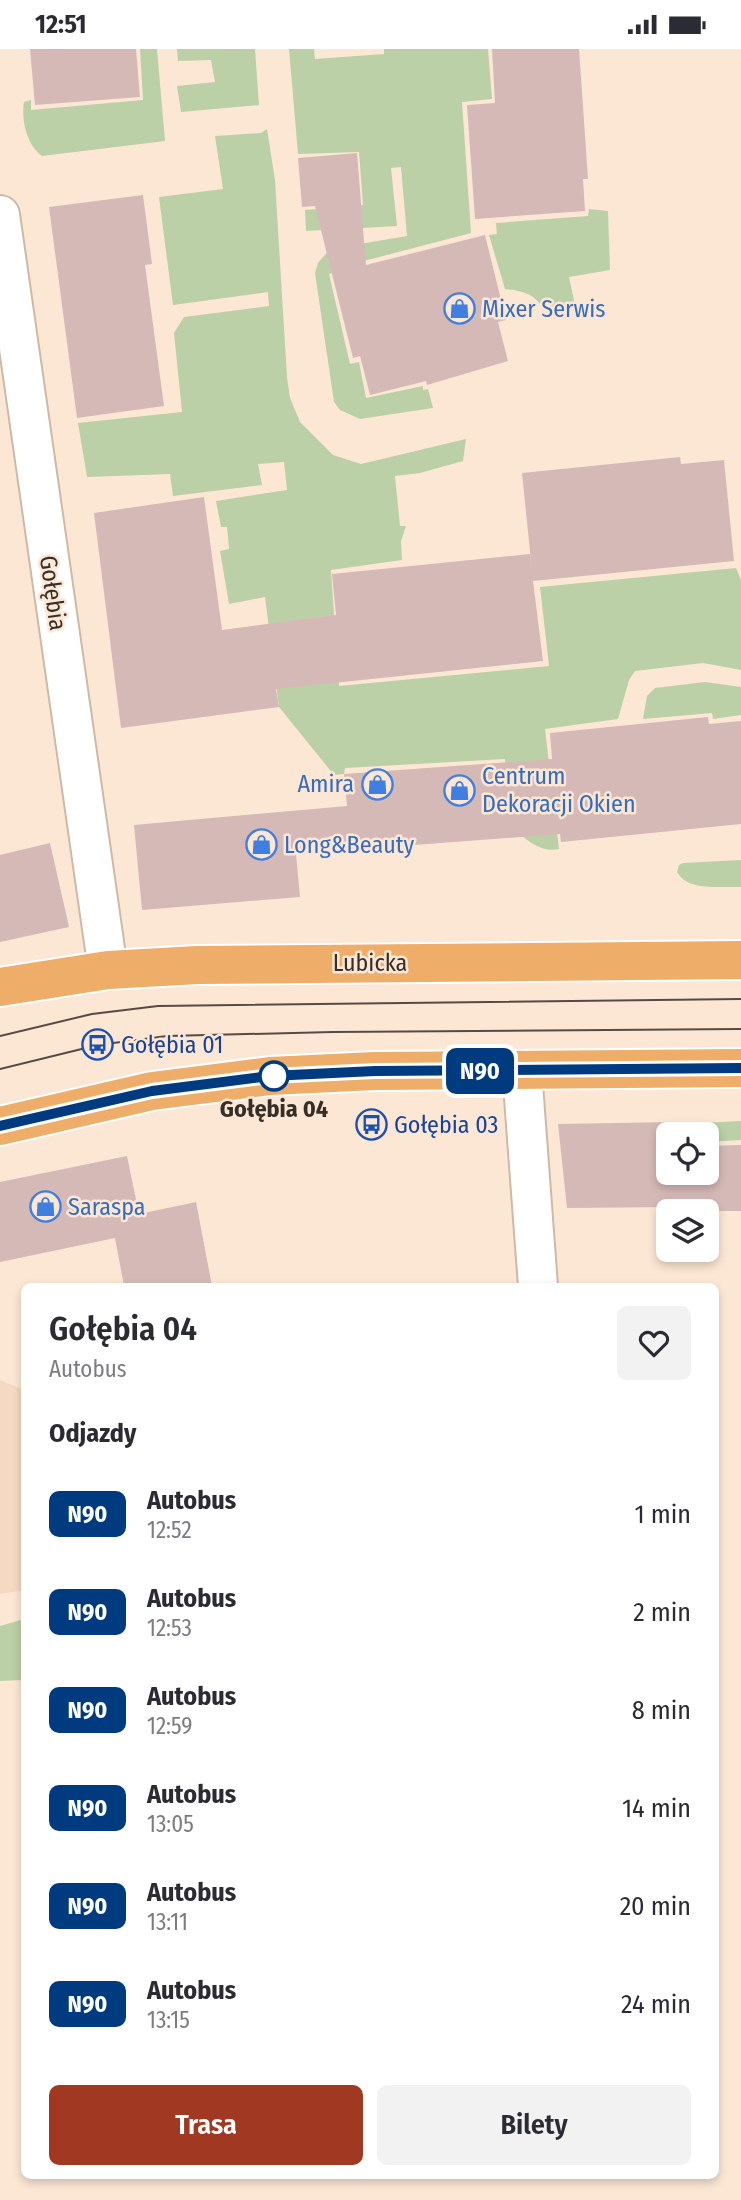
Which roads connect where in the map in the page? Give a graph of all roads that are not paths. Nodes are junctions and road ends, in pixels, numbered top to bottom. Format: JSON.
{"nodes":[{"id":1,"x":0,"y":215,"type":"edge"},
{"id":2,"x":741,"y":960,"type":"edge"},
{"id":3,"x":108,"y":971,"type":"junction"},
{"id":4,"x":0,"y":987,"type":"edge"},
{"id":5,"x":741,"y":1068,"type":"edge"},
{"id":6,"x":522,"y":1071,"type":"junction"},
{"id":7,"x":0,"y":1126,"type":"edge"},
{"id":8,"x":538,"y":1283,"type":"edge"}],
"edges":[{"from":1,"to":3,"type":"street","name":"Gołębia"},
{"from":2,"to":3,"type":"main road","name":"Lubicka"},
{"from":3,"to":4,"type":"main road","name":"Lubicka"},
{"from":5,"to":6,"type":"main road"},
{"from":6,"to":7,"type":"main road"},
{"from":6,"to":8,"type":"street"}]}
